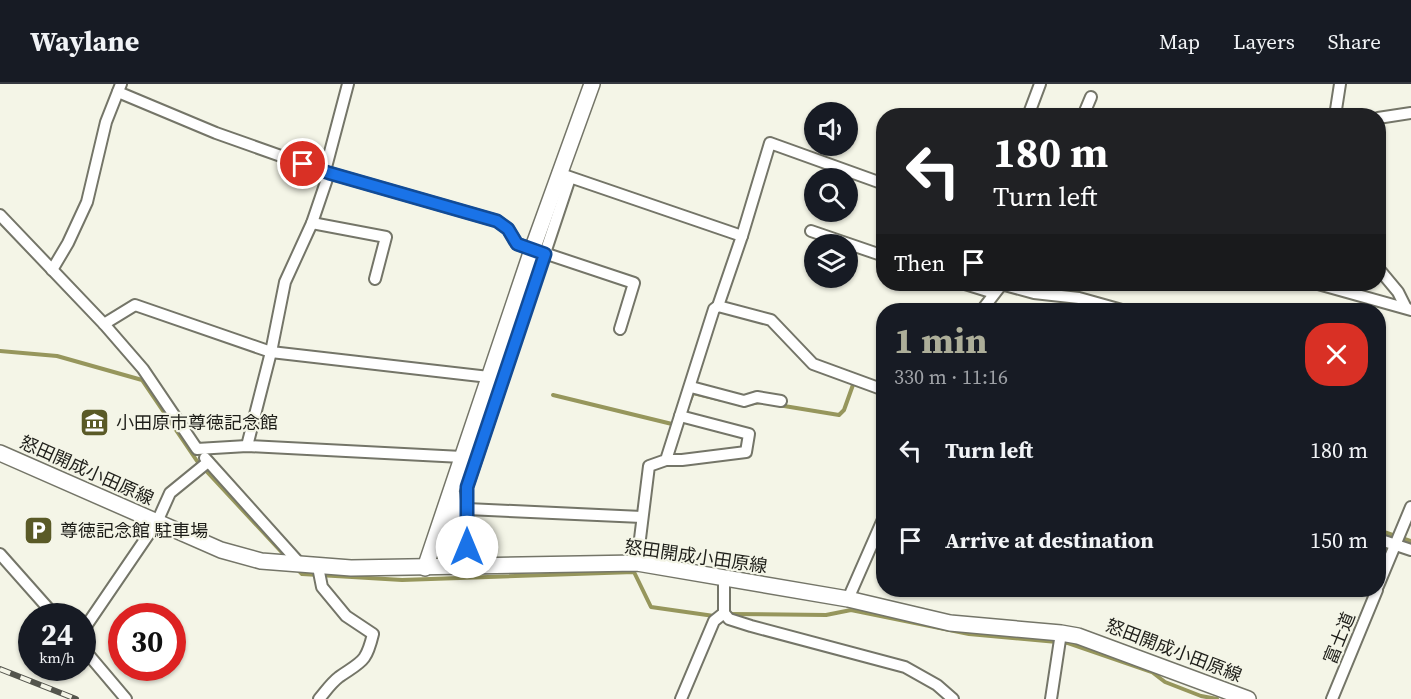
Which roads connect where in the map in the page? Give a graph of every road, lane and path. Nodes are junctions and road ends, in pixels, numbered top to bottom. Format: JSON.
{"nodes":[{"id":1,"x":348,"y":84,"type":"edge"},
{"id":2,"x":592,"y":84,"type":"edge"},
{"id":3,"x":1040,"y":84,"type":"edge"},
{"id":4,"x":1340,"y":84,"type":"edge"},
{"id":5,"x":120,"y":88,"type":"edge"},
{"id":6,"x":1091,"y":97,"type":"dead end"},
{"id":7,"x":1031,"y":108,"type":"edge"},
{"id":8,"x":1086,"y":108,"type":"edge"},
{"id":9,"x":1336,"y":108,"type":"edge"},
{"id":10,"x":1411,"y":113,"type":"edge"},
{"id":11,"x":1386,"y":117,"type":"edge"},
{"id":12,"x":327,"y":172,"type":"junction"},
{"id":13,"x":564,"y":175,"type":"junction"},
{"id":14,"x":876,"y":181,"type":"edge"},
{"id":15,"x":0,"y":215,"type":"edge"},
{"id":16,"x":312,"y":223,"type":"junction"},
{"id":17,"x":811,"y":231,"type":"dead end"},
{"id":18,"x":742,"y":236,"type":"junction"},
{"id":19,"x":538,"y":252,"type":"junction"},
{"id":20,"x":876,"y":253,"type":"edge"},
{"id":21,"x":51,"y":270,"type":"junction"},
{"id":22,"x":1386,"y":278,"type":"edge"},
{"id":23,"x":375,"y":279,"type":"dead end"},
{"id":24,"x":988,"y":291,"type":"edge"},
{"id":25,"x":1027,"y":291,"type":"edge"},
{"id":26,"x":1343,"y":291,"type":"edge"},
{"id":27,"x":994,"y":293,"type":"joint"},
{"id":28,"x":987,"y":303,"type":"edge"},
{"id":29,"x":1097,"y":303,"type":"edge"},
{"id":30,"x":718,"y":306,"type":"junction"},
{"id":31,"x":1408,"y":309,"type":"edge"},
{"id":32,"x":104,"y":324,"type":"junction"},
{"id":33,"x":620,"y":328,"type":"dead end"},
{"id":34,"x":271,"y":352,"type":"junction"},
{"id":35,"x":489,"y":377,"type":"junction"},
{"id":36,"x":691,"y":387,"type":"junction"},
{"id":37,"x":876,"y":387,"type":"edge"},
{"id":38,"x":781,"y":401,"type":"dead end"},
{"id":39,"x":680,"y":416,"type":"junction"},
{"id":40,"x":247,"y":446,"type":"junction"},
{"id":41,"x":197,"y":449,"type":"junction"},
{"id":42,"x":0,"y":453,"type":"edge"},
{"id":43,"x":462,"y":457,"type":"junction"},
{"id":44,"x":666,"y":460,"type":"junction"},
{"id":45,"x":208,"y":462,"type":"junction"},
{"id":46,"x":451,"y":488,"type":"junction"},
{"id":47,"x":1411,"y":507,"type":"edge"},
{"id":48,"x":466,"y":508,"type":"junction"},
{"id":49,"x":642,"y":516,"type":"junction"},
{"id":50,"x":157,"y":522,"type":"junction"},
{"id":51,"x":876,"y":535,"type":"edge"},
{"id":52,"x":1386,"y":539,"type":"edge"},
{"id":53,"x":1398,"y":540,"type":"junction"},
{"id":54,"x":1411,"y":550,"type":"edge"},
{"id":55,"x":0,"y":554,"type":"edge"},
{"id":56,"x":637,"y":563,"type":"junction"},
{"id":57,"x":302,"y":566,"type":"junction"},
{"id":58,"x":318,"y":567,"type":"junction"},
{"id":59,"x":462,"y":567,"type":"junction"},
{"id":60,"x":425,"y":568,"type":"junction"},
{"id":61,"x":1386,"y":569,"type":"edge"},
{"id":62,"x":724,"y":578,"type":"junction"},
{"id":63,"x":1374,"y":597,"type":"edge"},
{"id":64,"x":848,"y":599,"type":"junction"},
{"id":65,"x":43,"y":603,"type":"edge"},
{"id":66,"x":96,"y":611,"type":"edge"},
{"id":67,"x":724,"y":613,"type":"junction"},
{"id":68,"x":1061,"y":633,"type":"junction"},
{"id":69,"x":96,"y":664,"type":"edge"},
{"id":70,"x":126,"y":699,"type":"edge"},
{"id":71,"x":319,"y":699,"type":"edge"},
{"id":72,"x":681,"y":699,"type":"edge"},
{"id":73,"x":952,"y":699,"type":"edge"},
{"id":74,"x":1051,"y":699,"type":"edge"},
{"id":75,"x":1248,"y":699,"type":"edge"},
{"id":76,"x":1332,"y":699,"type":"edge"}],
"edges":[{"from":1,"to":12,"type":"street"},
{"from":2,"to":13,"type":"main road"},
{"from":3,"to":7,"type":"street"},
{"from":4,"to":9,"type":"street"},
{"from":5,"to":12,"type":"street"},
{"from":5,"to":21,"type":"street"},
{"from":6,"to":8,"type":"street"},
{"from":10,"to":11,"type":"street"},
{"from":12,"to":16,"type":"street"},
{"from":12,"to":19,"type":"street"},
{"from":13,"to":18,"type":"street"},
{"from":13,"to":19,"type":"main road"},
{"from":14,"to":18,"type":"street"},
{"from":15,"to":21,"type":"street"},
{"from":16,"to":23,"type":"street"},
{"from":16,"to":34,"type":"street"},
{"from":17,"to":20,"type":"street"},
{"from":18,"to":30,"type":"street"},
{"from":19,"to":33,"type":"street"},
{"from":19,"to":35,"type":"main road"},
{"from":19,"to":48,"type":"street"},
{"from":21,"to":32,"type":"street"},
{"from":22,"to":31,"type":"street"},
{"from":24,"to":27,"type":"street"},
{"from":25,"to":29,"type":"street"},
{"from":26,"to":31,"type":"street"},
{"from":27,"to":28,"type":"street"},
{"from":30,"to":36,"type":"street"},
{"from":30,"to":37,"type":"street"},
{"from":32,"to":34,"type":"street"},
{"from":32,"to":41,"type":"street"},
{"from":34,"to":35,"type":"street"},
{"from":34,"to":40,"type":"street"},
{"from":35,"to":43,"type":"main road"},
{"from":36,"to":38,"type":"street"},
{"from":36,"to":39,"type":"street"},
{"from":39,"to":44,"type":"street"},
{"from":39,"to":44,"type":"street"},
{"from":40,"to":41,"type":"street"},
{"from":40,"to":43,"type":"street"},
{"from":41,"to":45,"type":"street"},
{"from":42,"to":50,"type":"main road","name":"怒田開成小田原線"},
{"from":43,"to":46,"type":"main road"},
{"from":44,"to":49,"type":"street"},
{"from":45,"to":50,"type":"street"},
{"from":45,"to":57,"type":"street"},
{"from":46,"to":59,"type":"main road"},
{"from":46,"to":60,"type":"main road"},
{"from":47,"to":53,"type":"street","name":"富士道"},
{"from":48,"to":49,"type":"street"},
{"from":48,"to":59,"type":"street"},
{"from":49,"to":56,"type":"street"},
{"from":50,"to":57,"type":"main road","name":"怒田開成小田原線"},
{"from":50,"to":66,"type":"street"},
{"from":51,"to":64,"type":"street"},
{"from":52,"to":53,"type":"street"},
{"from":53,"to":54,"type":"street"},
{"from":53,"to":61,"type":"street","name":"富士道"},
{"from":55,"to":65,"type":"street"},
{"from":56,"to":59,"type":"main road","name":"怒田開成小田原線"},
{"from":56,"to":62,"type":"main road","name":"怒田開成小田原線"},
{"from":57,"to":58,"type":"main road","name":"怒田開成小田原線"},
{"from":58,"to":60,"type":"main road","name":"怒田開成小田原線"},
{"from":58,"to":71,"type":"street"},
{"from":59,"to":60,"type":"main road","name":"怒田開成小田原線"},
{"from":62,"to":64,"type":"main road","name":"怒田開成小田原線"},
{"from":62,"to":67,"type":"street"},
{"from":63,"to":76,"type":"street","name":"富士道"},
{"from":64,"to":68,"type":"main road","name":"怒田開成小田原線"},
{"from":67,"to":72,"type":"street"},
{"from":67,"to":73,"type":"street"},
{"from":68,"to":74,"type":"street"},
{"from":68,"to":75,"type":"main road","name":"怒田開成小田原線"},
{"from":69,"to":70,"type":"street"}]}
